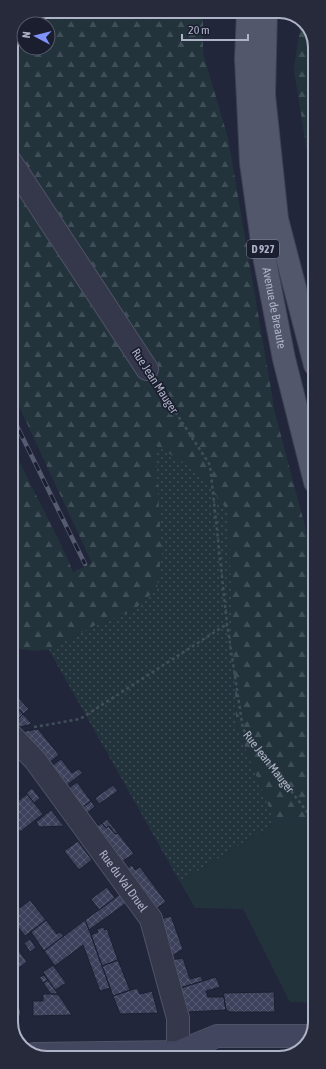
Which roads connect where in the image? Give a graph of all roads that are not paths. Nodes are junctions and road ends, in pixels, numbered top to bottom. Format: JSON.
{"nodes":[{"id":1,"x":248,"y":18,"type":"edge"},
{"id":2,"x":266,"y":18,"type":"edge"},
{"id":3,"x":18,"y":173,"type":"edge"},
{"id":4,"x":308,"y":341,"type":"edge"},
{"id":5,"x":147,"y":369,"type":"road end"},
{"id":6,"x":308,"y":454,"type":"edge"},
{"id":7,"x":19,"y":733,"type":"edge"},
{"id":8,"x":304,"y":1036,"type":"edge"},
{"id":9,"x":176,"y":1051,"type":"edge"},
{"id":10,"x":185,"y":1051,"type":"edge"}],
"edges":[{"from":1,"to":6,"type":"main road","name":"Avenue de Breaute","number":"D 927"},
{"from":2,"to":4,"type":"main road","name":"Avenue de Breaute","number":"D 927"},
{"from":3,"to":5,"type":"street","name":"Rue Jean Mauger"},
{"from":7,"to":9,"type":"street","name":"Rue du Val Druel"},
{"from":8,"to":10,"type":"main road"}]}
